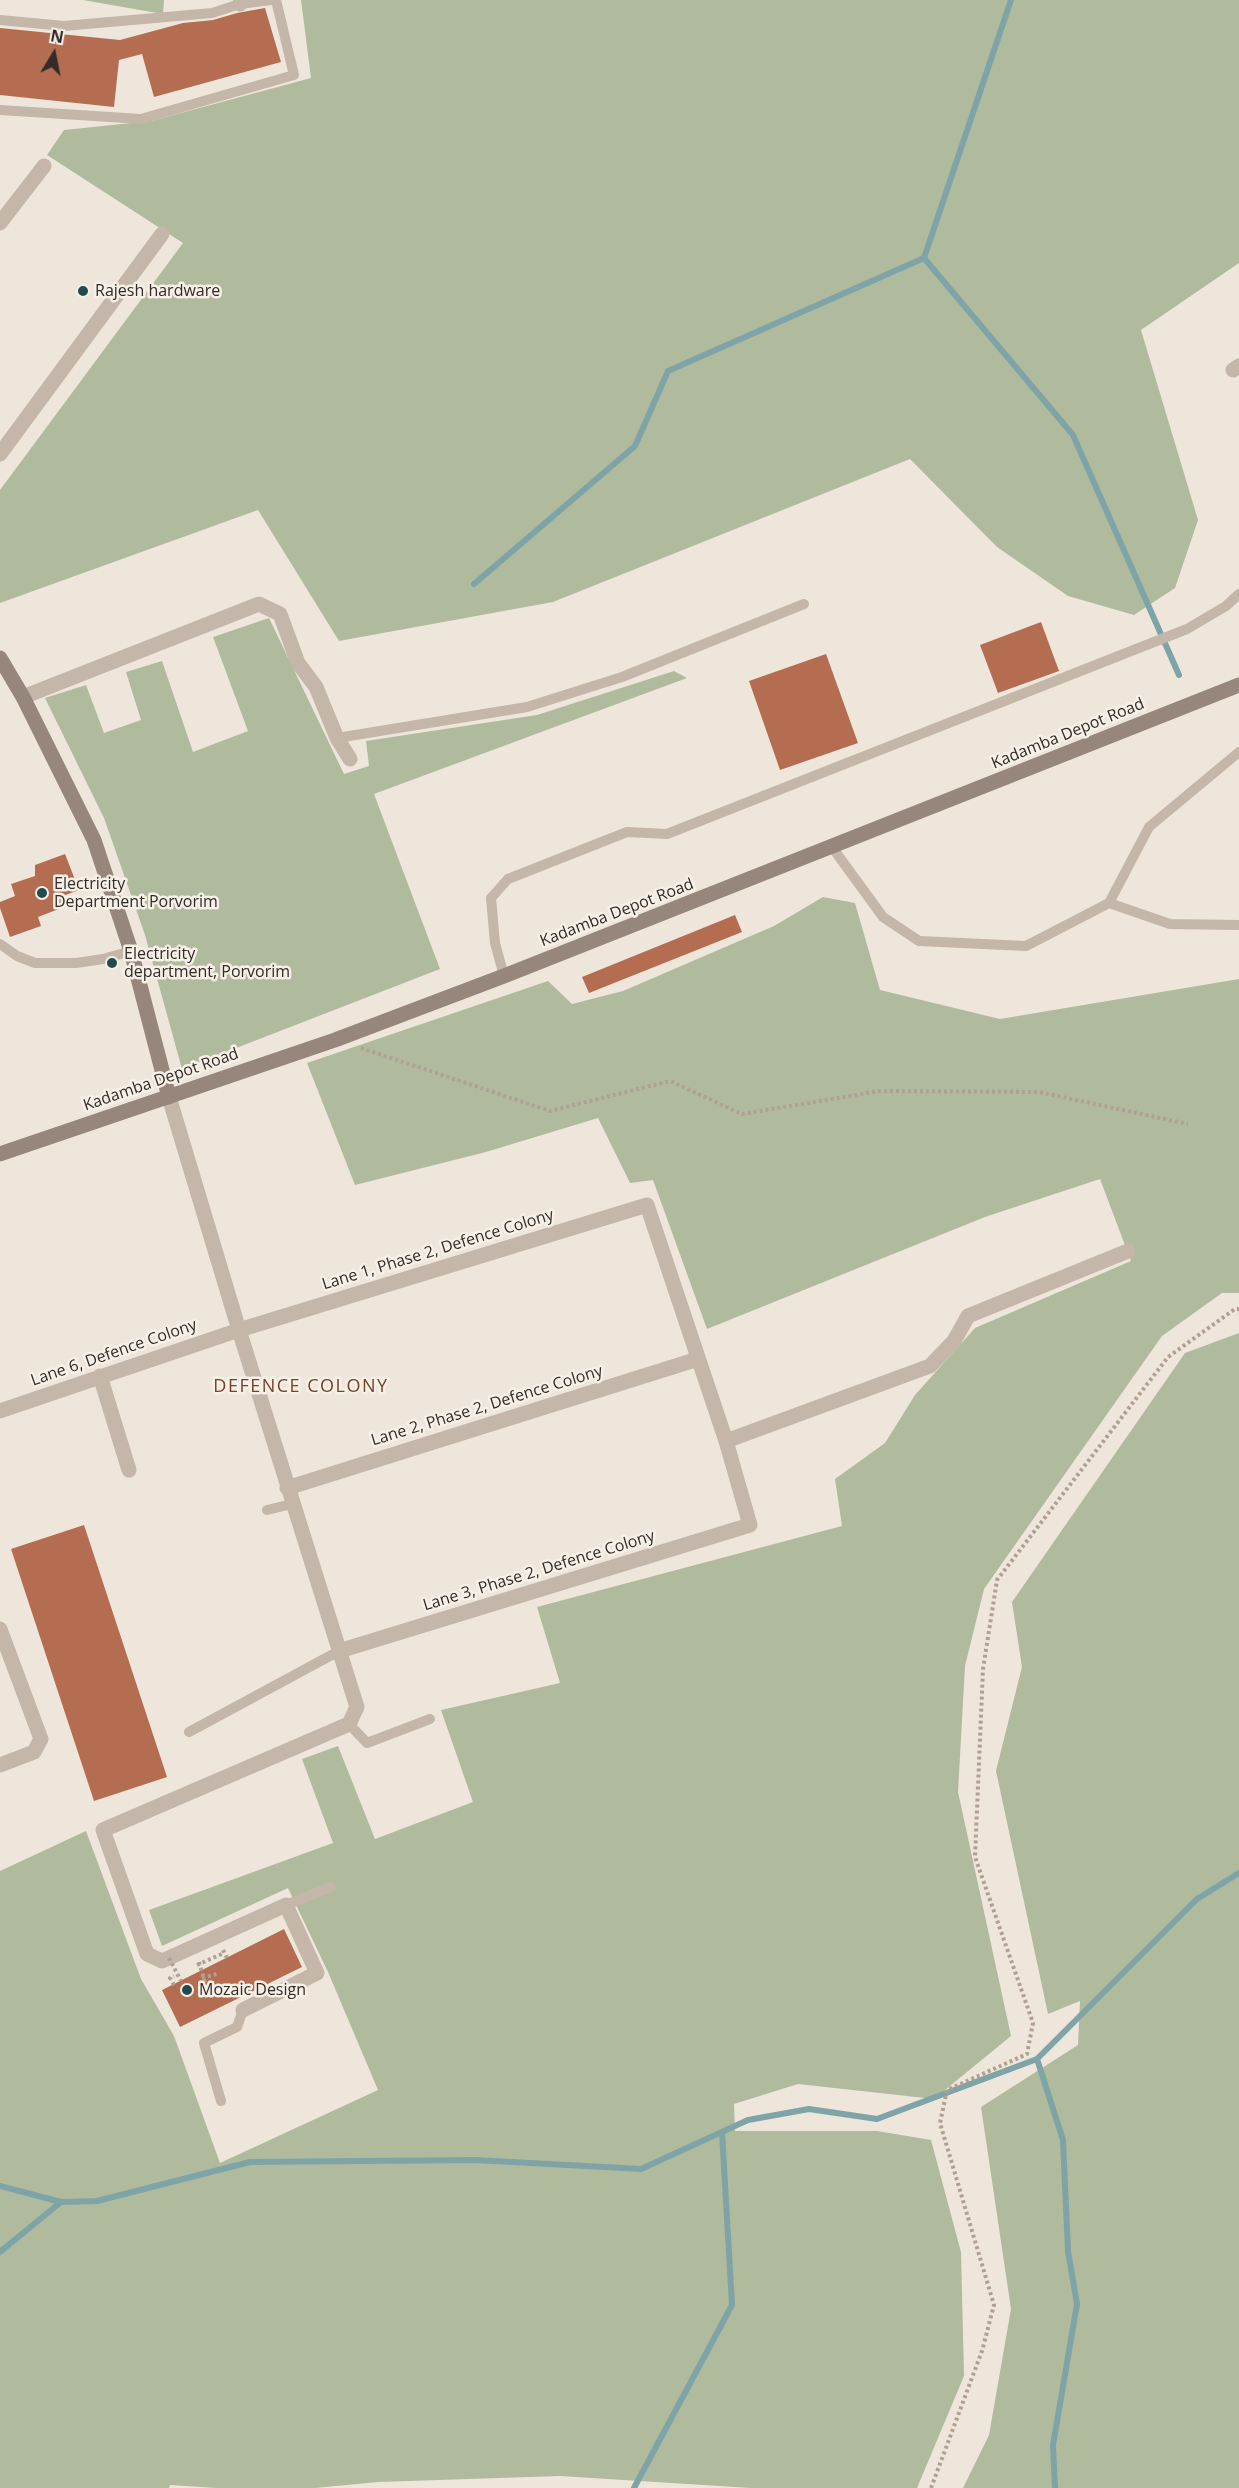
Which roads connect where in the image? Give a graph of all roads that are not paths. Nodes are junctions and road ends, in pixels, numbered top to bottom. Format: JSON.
{"nodes":[{"id":1,"x":271,"y":0,"type":"edge"},
{"id":2,"x":276,"y":0,"type":"edge"},
{"id":3,"x":236,"y":1,"type":"edge"},
{"id":4,"x":0,"y":20,"type":"edge"},
{"id":5,"x":0,"y":110,"type":"edge"},
{"id":6,"x":44,"y":166,"type":"dead end"},
{"id":7,"x":0,"y":223,"type":"edge"},
{"id":8,"x":162,"y":234,"type":"dead end"},
{"id":9,"x":0,"y":454,"type":"edge"},
{"id":10,"x":1239,"y":594,"type":"edge"},
{"id":11,"x":804,"y":604,"type":"dead end"},
{"id":12,"x":0,"y":658,"type":"edge"},
{"id":13,"x":1239,"y":685,"type":"edge"},
{"id":14,"x":23,"y":697,"type":"junction"},
{"id":15,"x":337,"y":738,"type":"junction"},
{"id":16,"x":1239,"y":752,"type":"edge"},
{"id":17,"x":350,"y":759,"type":"dead end"},
{"id":18,"x":832,"y":847,"type":"junction"},
{"id":19,"x":1109,"y":903,"type":"junction"},
{"id":20,"x":1239,"y":925,"type":"edge"},
{"id":21,"x":0,"y":944,"type":"edge"},
{"id":22,"x":131,"y":951,"type":"junction"},
{"id":23,"x":504,"y":976,"type":"junction"},
{"id":24,"x":169,"y":1097,"type":"junction"},
{"id":25,"x":0,"y":1154,"type":"edge"},
{"id":26,"x":1128,"y":1251,"type":"dead end"},
{"id":27,"x":239,"y":1330,"type":"junction"},
{"id":28,"x":698,"y":1359,"type":"junction"},
{"id":29,"x":100,"y":1376,"type":"junction"},
{"id":30,"x":0,"y":1411,"type":"edge"},
{"id":31,"x":726,"y":1441,"type":"junction"},
{"id":32,"x":129,"y":1470,"type":"dead end"},
{"id":33,"x":287,"y":1488,"type":"junction"},
{"id":34,"x":292,"y":1504,"type":"junction"},
{"id":35,"x":267,"y":1510,"type":"dead end"},
{"id":36,"x":0,"y":1629,"type":"edge"},
{"id":37,"x":339,"y":1651,"type":"junction"},
{"id":38,"x":430,"y":1719,"type":"dead end"},
{"id":39,"x":349,"y":1724,"type":"junction"},
{"id":40,"x":189,"y":1732,"type":"dead end"},
{"id":41,"x":0,"y":1765,"type":"edge"},
{"id":42,"x":331,"y":1887,"type":"dead end"},
{"id":43,"x":286,"y":1905,"type":"junction"},
{"id":44,"x":243,"y":2010,"type":"joint"},
{"id":45,"x":221,"y":2101,"type":"dead end"}],
"edges":[{"from":1,"to":3,"type":"lane"},
{"from":2,"to":5,"type":"lane"},
{"from":3,"to":4,"type":"lane"},
{"from":6,"to":7,"type":"street"},
{"from":8,"to":9,"type":"street"},
{"from":10,"to":23,"type":"lane"},
{"from":11,"to":15,"type":"lane"},
{"from":12,"to":14,"type":"street"},
{"from":13,"to":18,"type":"street","name":"Kadamba Depot Road"},
{"from":14,"to":15,"type":"street"},
{"from":14,"to":22,"type":"street"},
{"from":15,"to":17,"type":"street"},
{"from":16,"to":19,"type":"lane"},
{"from":18,"to":19,"type":"lane"},
{"from":18,"to":23,"type":"street","name":"Kadamba Depot Road"},
{"from":19,"to":20,"type":"lane"},
{"from":21,"to":22,"type":"lane"},
{"from":22,"to":24,"type":"street"},
{"from":23,"to":24,"type":"street","name":"Kadamba Depot Road"},
{"from":24,"to":25,"type":"street","name":"Kadamba Depot Road"},
{"from":24,"to":27,"type":"street"},
{"from":26,"to":31,"type":"street"},
{"from":27,"to":28,"type":"street","name":"Lane 1, Phase 2, Defence Colony"},
{"from":27,"to":29,"type":"street","name":"Lane 6, Defence Colony"},
{"from":27,"to":33,"type":"street"},
{"from":28,"to":31,"type":"street"},
{"from":28,"to":33,"type":"street","name":"Lane 2, Phase 2, Defence Colony"},
{"from":29,"to":30,"type":"street","name":"Lane 6, Defence Colony"},
{"from":29,"to":32,"type":"street"},
{"from":31,"to":37,"type":"street","name":"Lane 3, Phase 2, Defence Colony"},
{"from":33,"to":34,"type":"street"},
{"from":34,"to":35,"type":"lane"},
{"from":34,"to":37,"type":"street"},
{"from":36,"to":41,"type":"street"},
{"from":37,"to":39,"type":"street"},
{"from":37,"to":40,"type":"lane"},
{"from":38,"to":39,"type":"lane"},
{"from":39,"to":43,"type":"street"},
{"from":42,"to":43,"type":"lane"},
{"from":43,"to":44,"type":"street"},
{"from":44,"to":45,"type":"lane"}]}
